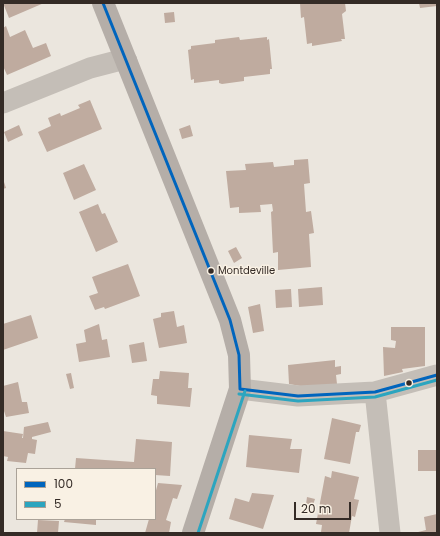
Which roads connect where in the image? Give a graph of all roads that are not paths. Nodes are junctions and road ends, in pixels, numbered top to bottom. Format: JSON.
{"nodes":[{"id":1,"x":103,"y":3,"type":"edge"},
{"id":2,"x":127,"y":61,"type":"junction"},
{"id":3,"x":3,"y":103,"type":"edge"},
{"id":4,"x":437,"y":375,"type":"edge"},
{"id":5,"x":240,"y":389,"type":"junction"},
{"id":6,"x":375,"y":392,"type":"junction"},
{"id":7,"x":193,"y":533,"type":"edge"},
{"id":8,"x":390,"y":533,"type":"edge"}],
"edges":[{"from":1,"to":2,"type":"street"},
{"from":2,"to":3,"type":"street"},
{"from":2,"to":5,"type":"street"},
{"from":4,"to":6,"type":"street"},
{"from":5,"to":6,"type":"street"},
{"from":5,"to":7,"type":"street"},
{"from":6,"to":8,"type":"street"}]}
